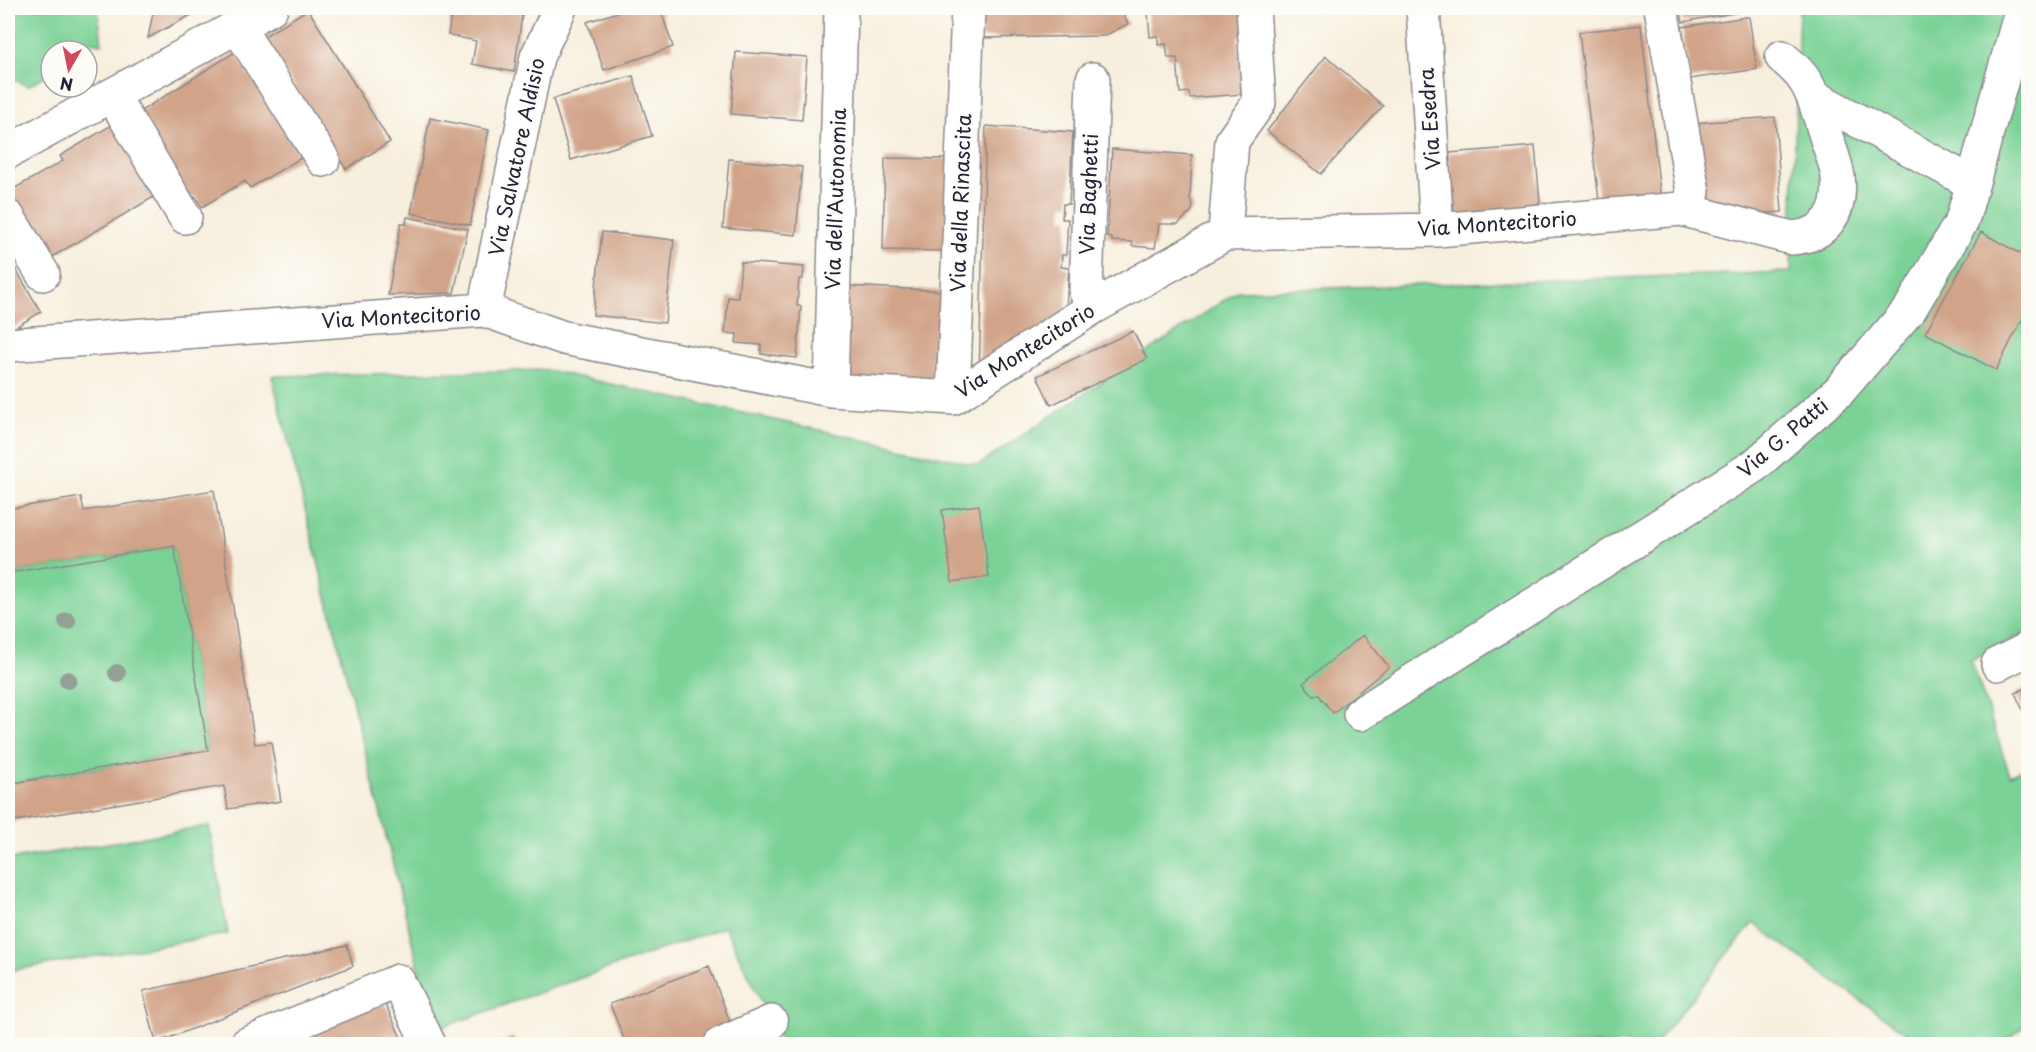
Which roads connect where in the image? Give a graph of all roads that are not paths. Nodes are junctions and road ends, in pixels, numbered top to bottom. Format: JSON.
{"nodes":[{"id":1,"x":271,"y":8,"type":"edge"},
{"id":2,"x":560,"y":8,"type":"edge"},
{"id":3,"x":841,"y":8,"type":"edge"},
{"id":4,"x":968,"y":8,"type":"edge"},
{"id":5,"x":1252,"y":8,"type":"edge"},
{"id":6,"x":1423,"y":8,"type":"edge"},
{"id":7,"x":1661,"y":8,"type":"edge"},
{"id":8,"x":2022,"y":8,"type":"edge"},
{"id":9,"x":237,"y":26,"type":"junction"},
{"id":10,"x":1782,"y":57,"type":"dead end"},
{"id":11,"x":1093,"y":79,"type":"dead end"},
{"id":12,"x":112,"y":95,"type":"junction"},
{"id":13,"x":1813,"y":96,"type":"junction"},
{"id":14,"x":8,"y":152,"type":"edge"},
{"id":15,"x":323,"y":160,"type":"dead end"},
{"id":16,"x":1972,"y":183,"type":"junction"},
{"id":17,"x":1681,"y":209,"type":"junction"},
{"id":18,"x":8,"y":217,"type":"edge"},
{"id":19,"x":185,"y":217,"type":"dead end"},
{"id":20,"x":1437,"y":230,"type":"junction"},
{"id":21,"x":1225,"y":234,"type":"junction"},
{"id":22,"x":43,"y":274,"type":"dead end"},
{"id":23,"x":1094,"y":307,"type":"junction"},
{"id":24,"x":484,"y":310,"type":"junction"},
{"id":25,"x":8,"y":345,"type":"edge"},
{"id":26,"x":831,"y":390,"type":"junction"},
{"id":27,"x":953,"y":398,"type":"junction"},
{"id":28,"x":2028,"y":649,"type":"edge"},
{"id":29,"x":1998,"y":664,"type":"dead end"},
{"id":30,"x":1360,"y":714,"type":"dead end"},
{"id":31,"x":771,"y":1022,"type":"dead end"},
{"id":32,"x":247,"y":1044,"type":"edge"},
{"id":33,"x":429,"y":1044,"type":"edge"},
{"id":34,"x":721,"y":1044,"type":"edge"}],
"edges":[{"from":1,"to":9,"type":"street"},
{"from":2,"to":24,"type":"street","name":"Via Salvatore Aldisio"},
{"from":3,"to":26,"type":"street","name":"Via dell'Autonomia"},
{"from":4,"to":27,"type":"street","name":"Via della Rinascita"},
{"from":5,"to":21,"type":"street"},
{"from":6,"to":20,"type":"street","name":"Via Esedra"},
{"from":7,"to":17,"type":"street"},
{"from":8,"to":16,"type":"street","name":"Via G. Patti"},
{"from":9,"to":12,"type":"street"},
{"from":9,"to":15,"type":"street"},
{"from":10,"to":13,"type":"street"},
{"from":11,"to":23,"type":"street","name":"Via Baghetti"},
{"from":12,"to":14,"type":"street"},
{"from":12,"to":19,"type":"street"},
{"from":13,"to":16,"type":"street"},
{"from":13,"to":17,"type":"street","name":"Via Montecitorio"},
{"from":16,"to":30,"type":"street","name":"Via G. Patti"},
{"from":17,"to":20,"type":"street","name":"Via Montecitorio"},
{"from":18,"to":22,"type":"street"},
{"from":20,"to":21,"type":"street","name":"Via Montecitorio"},
{"from":21,"to":23,"type":"street","name":"Via Montecitorio"},
{"from":23,"to":27,"type":"street","name":"Via Montecitorio"},
{"from":24,"to":25,"type":"street","name":"Via Montecitorio"},
{"from":24,"to":26,"type":"street","name":"Via Montecitorio"},
{"from":26,"to":27,"type":"street","name":"Via Montecitorio"},
{"from":28,"to":29,"type":"street"},
{"from":31,"to":34,"type":"street"},
{"from":32,"to":33,"type":"street"}]}
